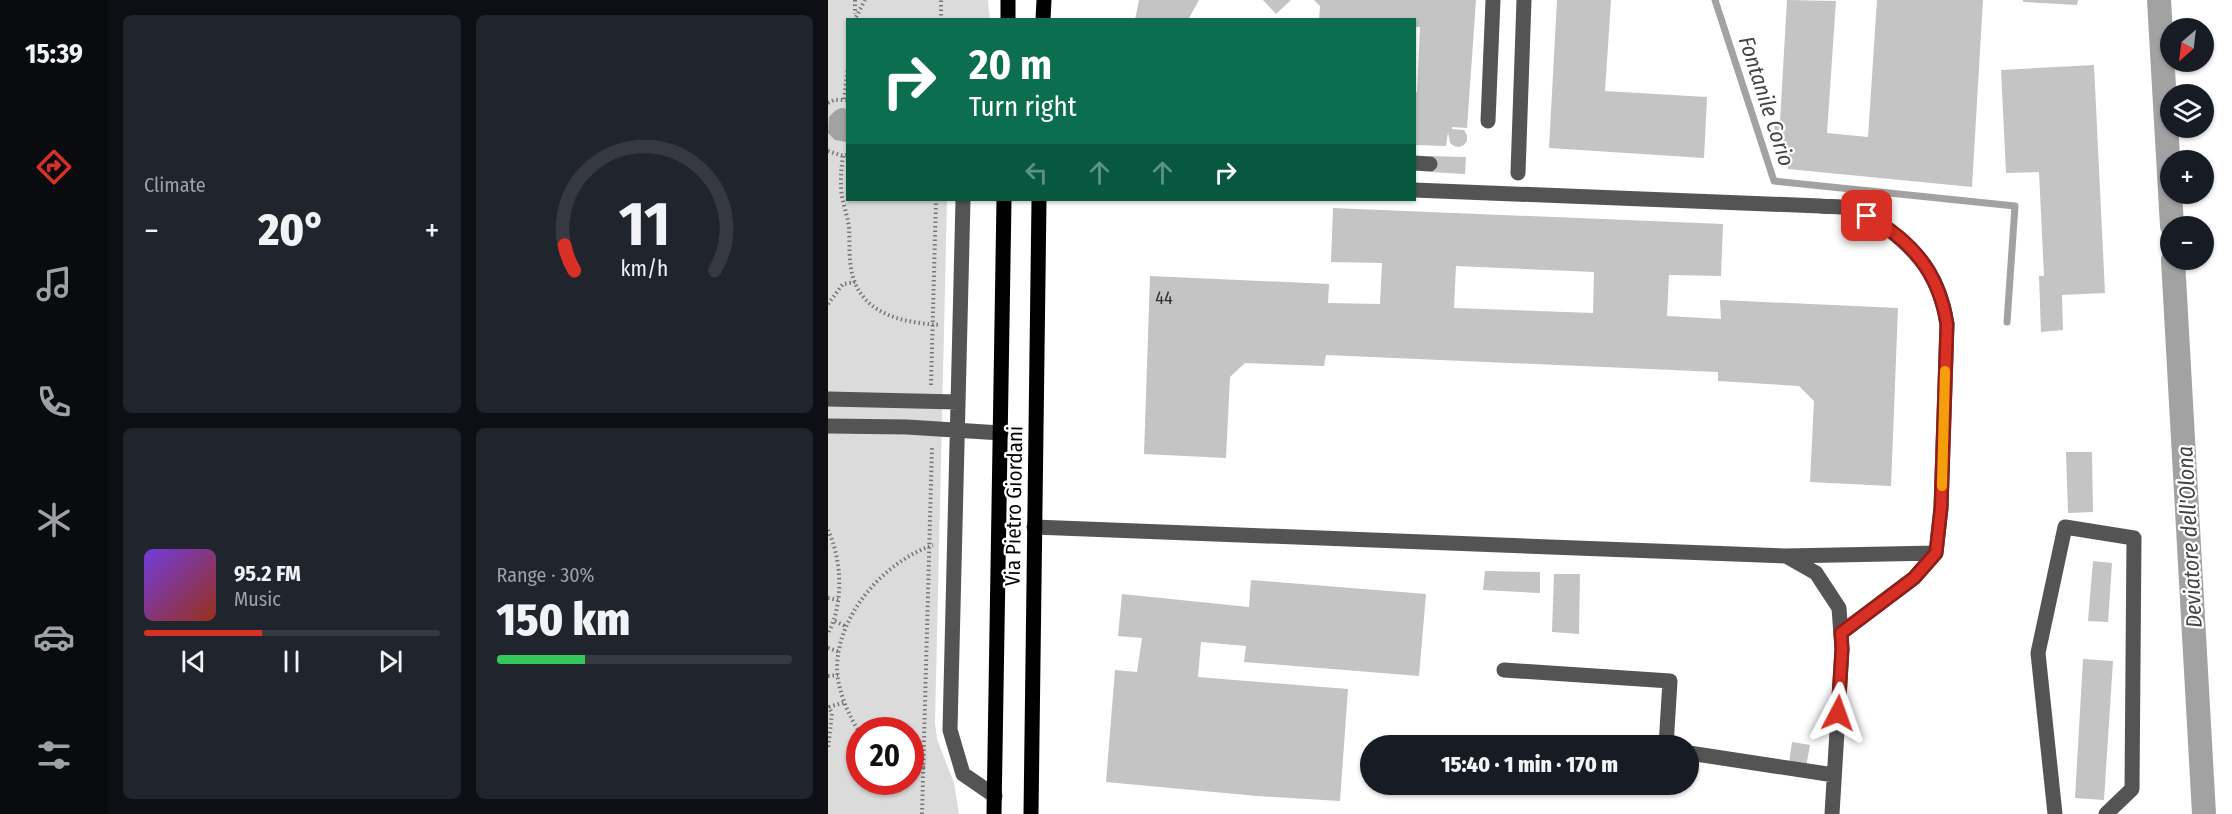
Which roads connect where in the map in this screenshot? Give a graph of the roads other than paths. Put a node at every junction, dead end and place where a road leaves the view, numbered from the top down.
1 (1008, 0) edge
2 (1044, 0) edge
3 (1493, 0) edge
4 (1524, 0) edge
5 (1008, 18) edge
6 (1043, 18) edge
7 (1488, 121) dead end
8 (1416, 164) edge
9 (1430, 164) dead end
10 (1518, 173) dead end
11 (1416, 190) edge
12 (963, 201) edge
13 (1004, 201) edge
14 (1040, 201) edge
15 (828, 399) edge
16 (958, 402) junction
17 (828, 426) edge
18 (957, 430) junction
19 (1001, 433) junction
20 (1034, 527) junction
21 (1936, 553) junction
22 (1786, 556) junction
23 (1841, 633) junction
24 (1504, 670) dead end
25 (1667, 735) edge
26 (1699, 755) edge
27 (1834, 775) junction
28 (995, 796) junction
29 (994, 814) edge
30 (1031, 814) edge
31 (1832, 814) edge
32 (2055, 814) edge
33 (2106, 814) edge

1 - 5 main road
2 - 6 main road
3 - 7 lane
4 - 10 lane
8 - 9 lane
11 - 21 lane
12 - 16 lane
13 - 19 main road, Via Pietro Giordani
14 - 20 main road, Via Pietro Giordani
15 - 16 lane
16 - 18 lane
17 - 18 lane, Via Pietro Giordani
18 - 19 lane, Via Pietro Giordani
18 - 28 lane
19 - 28 main road, Via Pietro Giordani
20 - 22 lane
20 - 30 main road, Via Pietro Giordani
21 - 22 lane
21 - 23 lane
22 - 23 lane
23 - 27 lane
24 - 25 lane
26 - 27 lane
27 - 31 lane
28 - 29 main road, Via Pietro Giordani
32 - 33 lane

